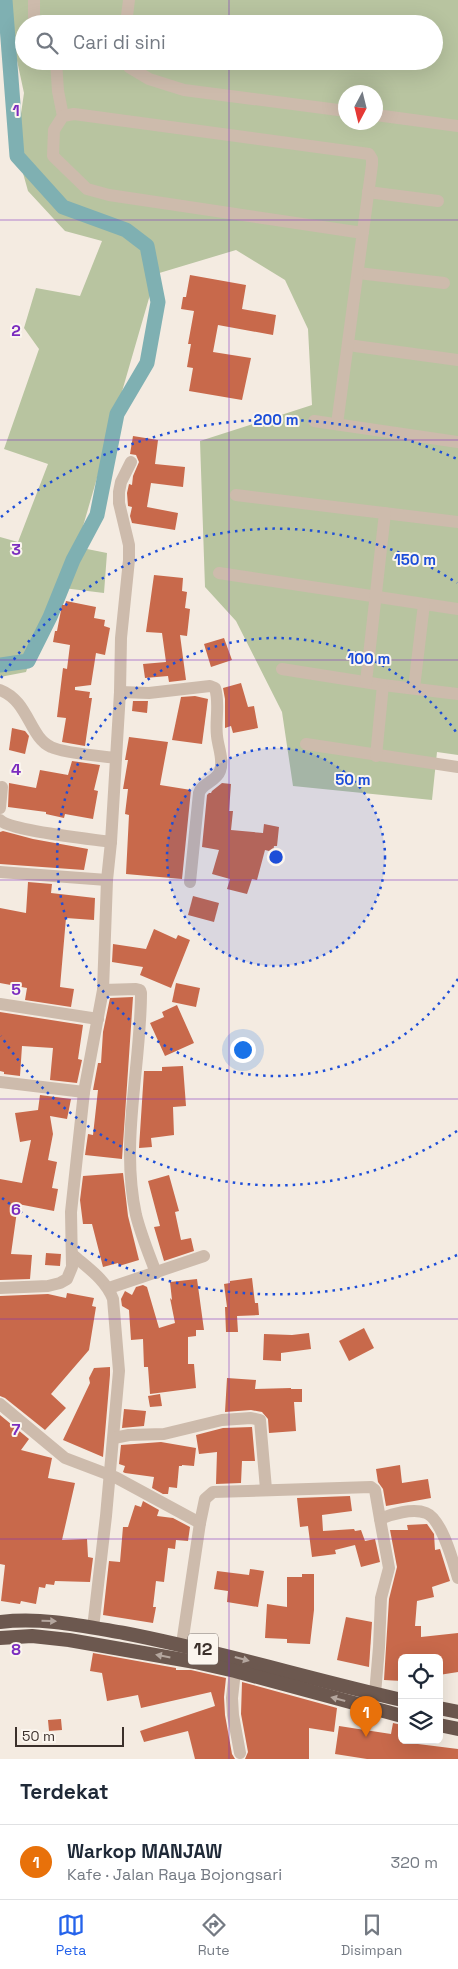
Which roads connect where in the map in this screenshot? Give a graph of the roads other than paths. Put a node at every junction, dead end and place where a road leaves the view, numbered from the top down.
1 (34, 0) edge
2 (129, 0) edge
3 (34, 15) edge
4 (127, 15) edge
5 (57, 70) edge
6 (134, 70) edge
7 (338, 111) edge
8 (63, 116) junction
9 (383, 116) edge
10 (458, 126) edge
11 (368, 192) junction
12 (438, 201) dead end
13 (363, 234) junction
14 (358, 273) junction
15 (444, 283) dead end
16 (348, 345) junction
17 (458, 360) edge
18 (314, 421) dead end
19 (337, 424) junction
20 (458, 442) edge
21 (131, 462) dead end
22 (236, 495) dead end
23 (385, 513) junction
24 (458, 522) edge
25 (219, 573) dead end
26 (376, 596) junction
27 (424, 604) junction
28 (458, 609) edge
29 (282, 669) dead end
30 (366, 682) junction
31 (383, 685) junction
32 (414, 688) junction
33 (0, 690) edge
34 (120, 692) junction
35 (458, 694) edge
36 (306, 744) dead end
37 (376, 756) junction
38 (116, 758) junction
39 (458, 767) edge
40 (2, 787) dead end
41 (0, 808) edge
42 (0, 820) edge
43 (111, 842) junction
44 (0, 872) edge
45 (106, 880) junction
46 (190, 882) dead end
47 (102, 990) junction
48 (0, 1004) edge
49 (98, 1019) junction
50 (0, 1082) edge
51 (84, 1092) junction
52 (73, 1256) junction
53 (204, 1256) dead end
54 (156, 1273) junction
55 (0, 1288) edge
56 (109, 1288) junction
57 (0, 1404) edge
58 (114, 1438) junction
59 (109, 1474) junction
60 (266, 1489) junction
61 (380, 1519) junction
62 (200, 1522) junction
63 (458, 1578) edge
64 (0, 1622) edge
65 (93, 1628) junction
66 (0, 1638) edge
67 (182, 1644) junction
68 (235, 1671) junction
69 (375, 1694) junction
70 (398, 1699) edge
71 (443, 1709) edge
72 (458, 1712) edge
73 (398, 1715) edge
74 (443, 1726) edge
75 (458, 1729) edge
76 (240, 1752) dead end

1 - 3 street
2 - 4 street
5 - 8 street
6 - 7 street
8 - 11 street
8 - 13 street
9 - 10 street
11 - 12 street
11 - 13 street
13 - 14 street
14 - 15 street
14 - 16 street
16 - 17 street
16 - 19 street
18 - 19 street
19 - 20 street
21 - 34 street
22 - 23 street
23 - 24 street
23 - 26 street
25 - 26 street
26 - 27 street
26 - 30 street
27 - 28 street
27 - 32 street
29 - 30 street
30 - 31 street
31 - 32 street
31 - 37 street
32 - 35 street
33 - 38 street
34 - 38 street
34 - 46 street
36 - 37 street
37 - 39 street
38 - 43 street
40 - 41 street
42 - 43 street
43 - 45 street
44 - 45 street
45 - 47 street
47 - 49 street
47 - 54 street
48 - 49 street
49 - 51 street
50 - 51 street
51 - 52 street
52 - 55 street
52 - 56 street
53 - 54 street
54 - 56 street
56 - 58 street
57 - 59 street
58 - 59 street
58 - 60 street
59 - 62 street
59 - 65 street
60 - 61 street
60 - 62 street
61 - 63 street
61 - 69 street
62 - 67 street
64 -> 65 highway, 12
65 - 67 highway, 12
68 -> 66 highway, 12
67 -> 69 highway, 12
73 -> 68 highway, 12
68 - 76 street
69 - 70 highway, 12
71 - 72 highway
74 - 75 highway

